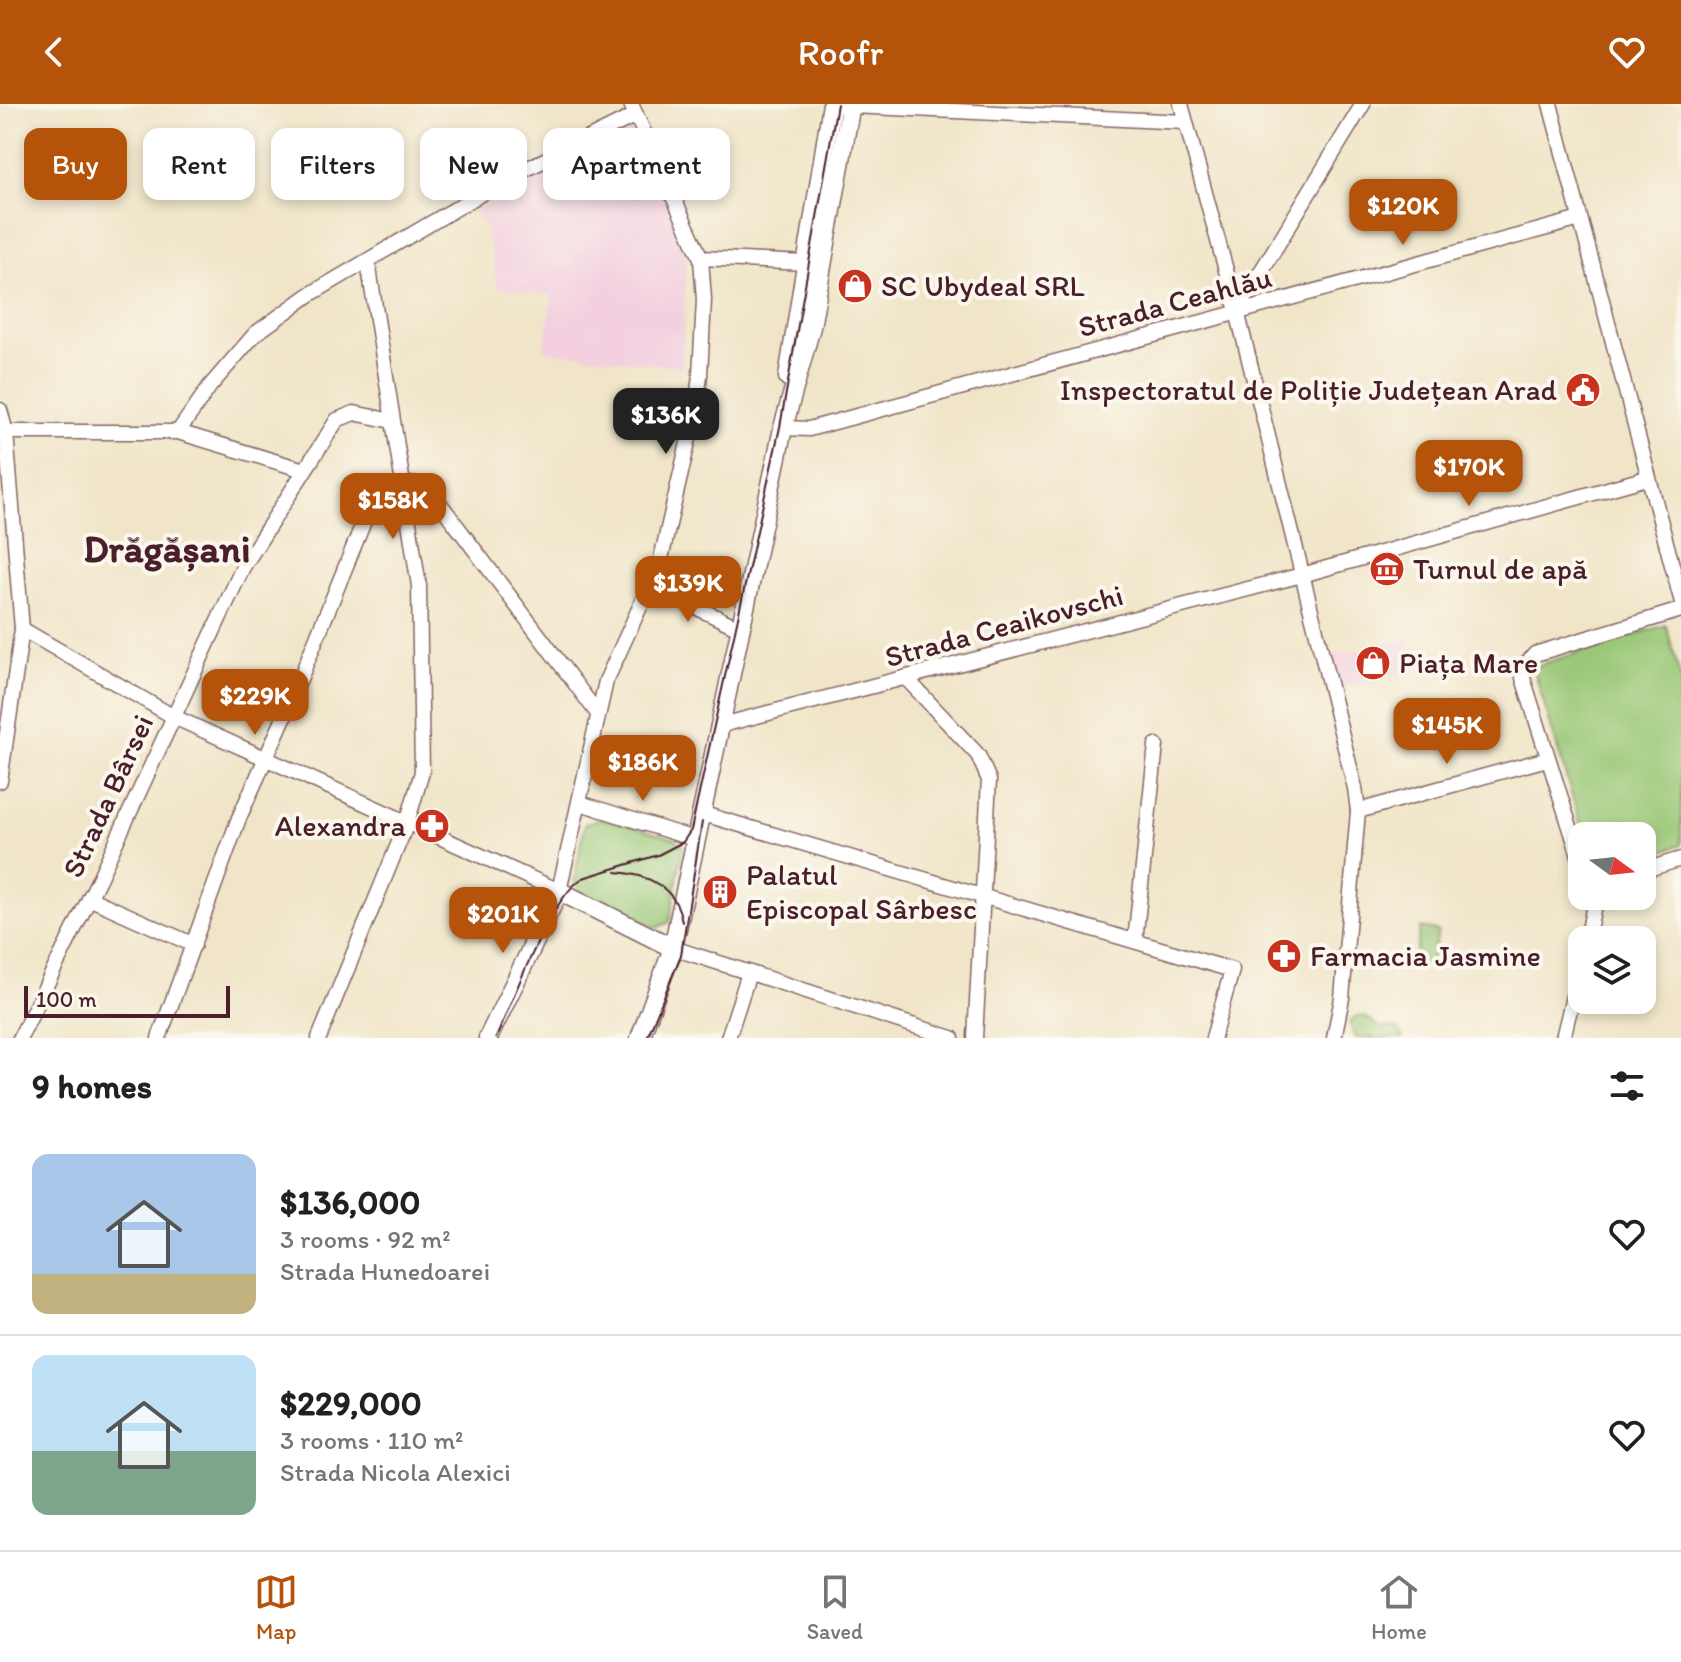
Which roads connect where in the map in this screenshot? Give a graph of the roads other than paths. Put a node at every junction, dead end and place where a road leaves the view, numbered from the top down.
1 (832, 104) edge
2 (1181, 104) edge
3 (1363, 104) edge
4 (1550, 104) edge
5 (851, 105) edge
6 (634, 110) edge
7 (1185, 122) junction
8 (1580, 219) junction
9 (701, 258) junction
10 (368, 262) junction
11 (806, 263) junction
12 (1237, 311) junction
13 (0, 410) edge
14 (392, 421) junction
15 (783, 428) junction
16 (178, 432) junction
17 (3, 433) edge
18 (304, 470) junction
19 (1647, 478) junction
20 (403, 484) junction
21 (1302, 575) junction
22 (652, 586) junction
23 (1681, 599) edge
24 (1681, 610) edge
25 (739, 628) junction
26 (22, 629) junction
27 (906, 678) junction
28 (598, 714) junction
29 (174, 717) junction
30 (718, 726) junction
31 (1156, 745) dead end
32 (1547, 759) junction
33 (264, 761) junction
34 (0, 781) edge
35 (580, 803) junction
36 (1358, 811) junction
37 (700, 813) junction
38 (407, 823) junction
39 (1568, 823) edge
40 (694, 839) junction
41 (1681, 859) edge
42 (1656, 867) edge
43 (559, 891) junction
44 (983, 895) junction
45 (89, 898) junction
46 (1135, 941) junction
47 (194, 945) junction
48 (673, 948) junction
49 (749, 973) junction
50 (1569, 1014) edge
51 (325, 1036) edge
52 (20, 1038) edge
53 (159, 1038) edge
54 (488, 1038) edge
55 (640, 1038) edge
56 (728, 1038) edge
57 (952, 1038) edge
58 (975, 1038) edge
59 (1213, 1038) edge
60 (1334, 1038) edge
61 (1563, 1038) edge

1 - 5 street
1 - 11 main road
2 - 7 street
3 - 12 street
4 - 8 street
5 - 7 street
5 - 15 main road
6 - 9 street
6 - 10 street
7 - 12 street
8 - 12 street, Strada Ceahlău
8 - 19 street
9 - 11 street
9 - 22 street
10 - 14 street
10 - 16 street
11 - 15 main road
12 - 15 street, Strada Ceahlău
12 - 21 street
13 - 17 street
14 - 18 street, Strada Bârsei
14 - 20 street
15 - 25 main road
16 - 17 street
16 - 18 street
17 - 26 street
18 - 29 street, Strada Bârsei
19 - 21 street, Strada Ceaikovschi
19 - 23 street
20 - 28 street
20 - 33 street
20 - 38 street
21 - 27 street, Strada Ceaikovschi
21 - 36 street
22 - 25 street
22 - 28 street
24 - 32 street
25 - 30 main road
26 - 29 street
26 - 34 street
27 - 30 street, Strada Ceaikovschi
27 - 44 street
28 - 35 street
29 - 33 street
29 - 45 street, Strada Bârsei
30 - 37 main road
31 - 46 street
32 - 36 street
32 - 39 street
33 - 38 street
33 - 47 street
35 - 40 street
35 - 43 street
36 - 60 street
37 - 40 main road
37 - 44 street
38 - 43 street
38 - 51 street
40 - 48 main road
41 - 42 street
43 - 48 main road
43 - 54 main road
44 - 46 street
44 - 58 street
45 - 47 street
45 - 52 street, Strada Bârsei
46 - 59 street
47 - 53 street
48 - 49 street
48 - 55 main road
49 - 56 street
49 - 57 street
50 - 61 street

